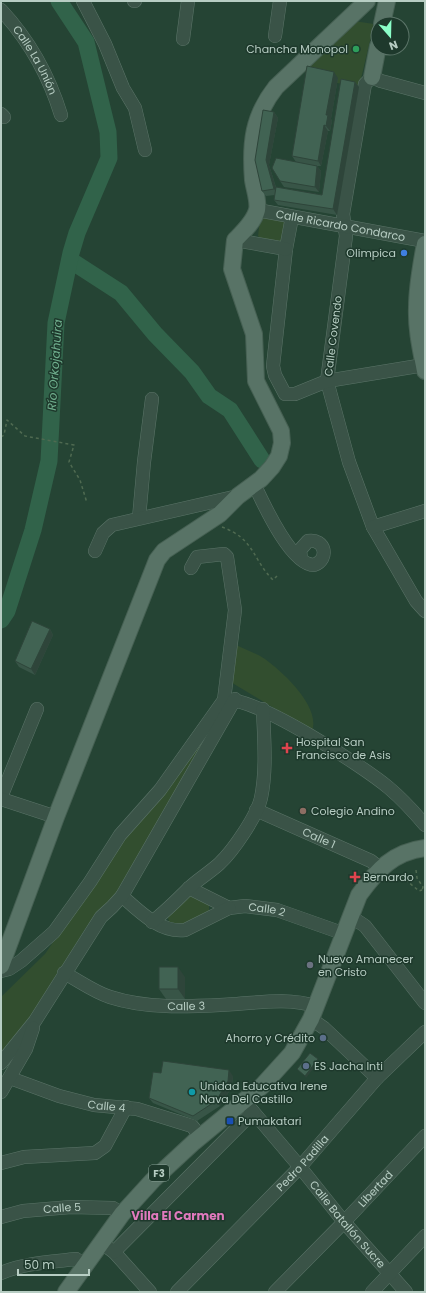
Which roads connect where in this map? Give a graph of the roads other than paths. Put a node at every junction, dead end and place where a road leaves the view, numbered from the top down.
1 (83, 1) edge
2 (188, 1) edge
3 (280, 1) edge
4 (367, 1) edge
5 (386, 1) edge
6 (1, 10) edge
7 (383, 16) edge
8 (276, 36) dead end
9 (183, 39) dead end
10 (376, 56) edge
11 (372, 76) junction
12 (425, 93) edge
13 (61, 115) dead end
14 (145, 150) dead end
15 (257, 210) junction
16 (292, 217) junction
17 (345, 225) junction
18 (234, 240) junction
19 (425, 242) edge
20 (286, 249) junction
21 (425, 367) edge
22 (327, 381) junction
23 (152, 399) dead end
24 (254, 484) junction
25 (238, 496) junction
26 (425, 511) edge
27 (139, 518) junction
28 (373, 527) junction
29 (95, 552) dead end
30 (301, 559) dead end
31 (191, 568) dead end
32 (425, 610) edge
33 (229, 699) junction
34 (36, 708) dead end
35 (263, 709) junction
36 (1, 798) edge
37 (256, 810) junction
38 (56, 817) junction
39 (425, 825) edge
40 (425, 848) edge
41 (420, 863) edge
42 (381, 869) junction
43 (189, 888) junction
44 (122, 896) junction
45 (229, 908) junction
46 (350, 916) junction
47 (152, 922) junction
48 (345, 934) junction
49 (1, 966) edge
50 (1, 971) edge
51 (64, 972) junction
52 (425, 1003) edge
53 (313, 1012) junction
54 (35, 1021) junction
55 (425, 1032) edge
56 (1, 1063) edge
57 (10, 1078) junction
58 (377, 1078) junction
59 (1, 1092) edge
60 (248, 1106) junction
61 (126, 1107) junction
62 (425, 1136) edge
63 (201, 1137) junction
64 (1, 1163) edge
65 (300, 1167) junction
66 (122, 1214) junction
67 (1, 1217) edge
68 (344, 1222) junction
69 (425, 1236) edge
70 (108, 1248) junction
71 (85, 1266) junction
72 (1, 1273) edge
73 (390, 1273) junction
74 (66, 1292) edge
75 (150, 1292) edge
76 (177, 1292) edge
77 (275, 1292) edge
78 (372, 1292) edge
79 (406, 1292) edge

1 - 14 street
2 - 9 street
3 - 8 street
4 - 15 main road
5 - 7 main road
6 - 13 street, Calle La Unión
10 - 11 main road, Calle Covendo
11 - 12 street
11 - 17 street, Calle Covendo
15 - 16 street, Calle Ricardo Condarco
15 - 18 main road
16 - 17 street, Calle Ricardo Condarco
16 - 20 street
17 - 19 street, Calle Ricardo Condarco
17 - 22 street, Calle Covendo
18 - 20 street
18 - 24 main road
19 - 21 main road
20 - 22 street
21 - 22 street
22 - 28 street, Calle Covendo
23 - 27 street
24 - 25 main road
24 - 30 street
25 - 27 street
25 - 38 main road
26 - 28 street
27 - 29 street
28 - 32 street, Calle Covendo
31 - 33 street
33 - 35 street
33 - 44 street
33 - 50 street
34 - 36 street
35 - 37 street
35 - 39 street
36 - 38 street
37 - 42 street, Calle 1
37 - 43 street
38 - 49 main road
40 - 42 main road, F3
41 - 42 main road
42 - 46 main road, F3
43 - 45 street
43 - 47 street
44 - 47 street
44 - 51 street
45 - 47 street
45 - 48 street, Calle 2
46 - 48 main road, F3
46 - 52 street
48 - 53 main road, F3
51 - 53 street, Calle 3
51 - 54 street
53 - 58 street
53 - 60 main road, F3
54 - 56 street
54 - 57 street
55 - 58 street, Pedro Padilla
57 - 59 street
57 - 61 street, Calle 4
58 - 65 street, Pedro Padilla
60 - 63 main road, F3
60 - 65 street, Calle Batallón Sucre
60 - 70 street
61 - 63 street, Calle 4
61 - 64 street
62 - 68 street, Libertad
63 - 66 main road, F3
65 - 68 street, Calle Batallón Sucre
65 - 76 street, Pedro Padilla
66 - 67 street, Calle 5
66 - 70 main road, F3
68 - 73 street, Calle Batallón Sucre
68 - 77 street, Libertad
69 - 73 street
70 - 71 main road, F3
70 - 75 street
71 - 72 street
71 - 74 main road, F3
73 - 78 street
73 - 79 street, Calle Batallón Sucre

